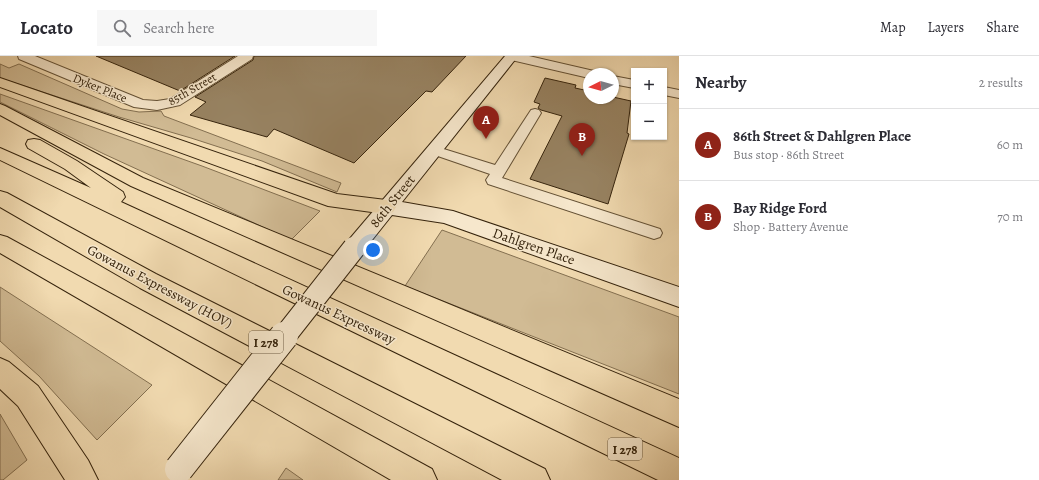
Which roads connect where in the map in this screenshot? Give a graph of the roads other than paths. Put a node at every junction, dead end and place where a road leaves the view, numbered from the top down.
1 (24, 56) edge
2 (247, 56) edge
3 (512, 56) edge
4 (583, 73) edge
5 (619, 81) edge
6 (0, 82) edge
7 (631, 83) edge
8 (667, 92) edge
9 (679, 94) edge
10 (155, 106) joint
11 (0, 109) edge
12 (535, 113) dead end
13 (0, 125) edge
14 (434, 150) junction
15 (0, 153) edge
16 (497, 171) junction
17 (0, 198) edge
18 (386, 207) junction
19 (164, 231) junction
20 (654, 233) dead end
21 (0, 243) edge
22 (679, 298) edge
23 (0, 371) edge
24 (679, 413) edge
25 (679, 474) edge
26 (174, 475) edge
27 (82, 480) edge
28 (421, 480) edge
29 (534, 480) edge

1 - 10 main road, Dyker Place
2 - 10 main road, 85th Street
3 - 4 main road
3 - 14 main road, 86th Street
5 - 7 main road
6 - 18 highway
8 - 9 main road
11 - 24 highway
12 - 16 lane
13 - 19 highway
14 - 16 lane
14 - 18 main road, 86th Street
15 - 19 highway, Gowanus Expressway / I 278
16 - 20 lane
17 - 29 highway, Gowanus Expressway (HOV) / I 278
18 - 22 main road, Dahlgren Place
18 - 26 main road, 86th Street, bridge
19 - 25 highway, Gowanus Expressway / I 278
21 - 28 highway
23 - 27 highway

